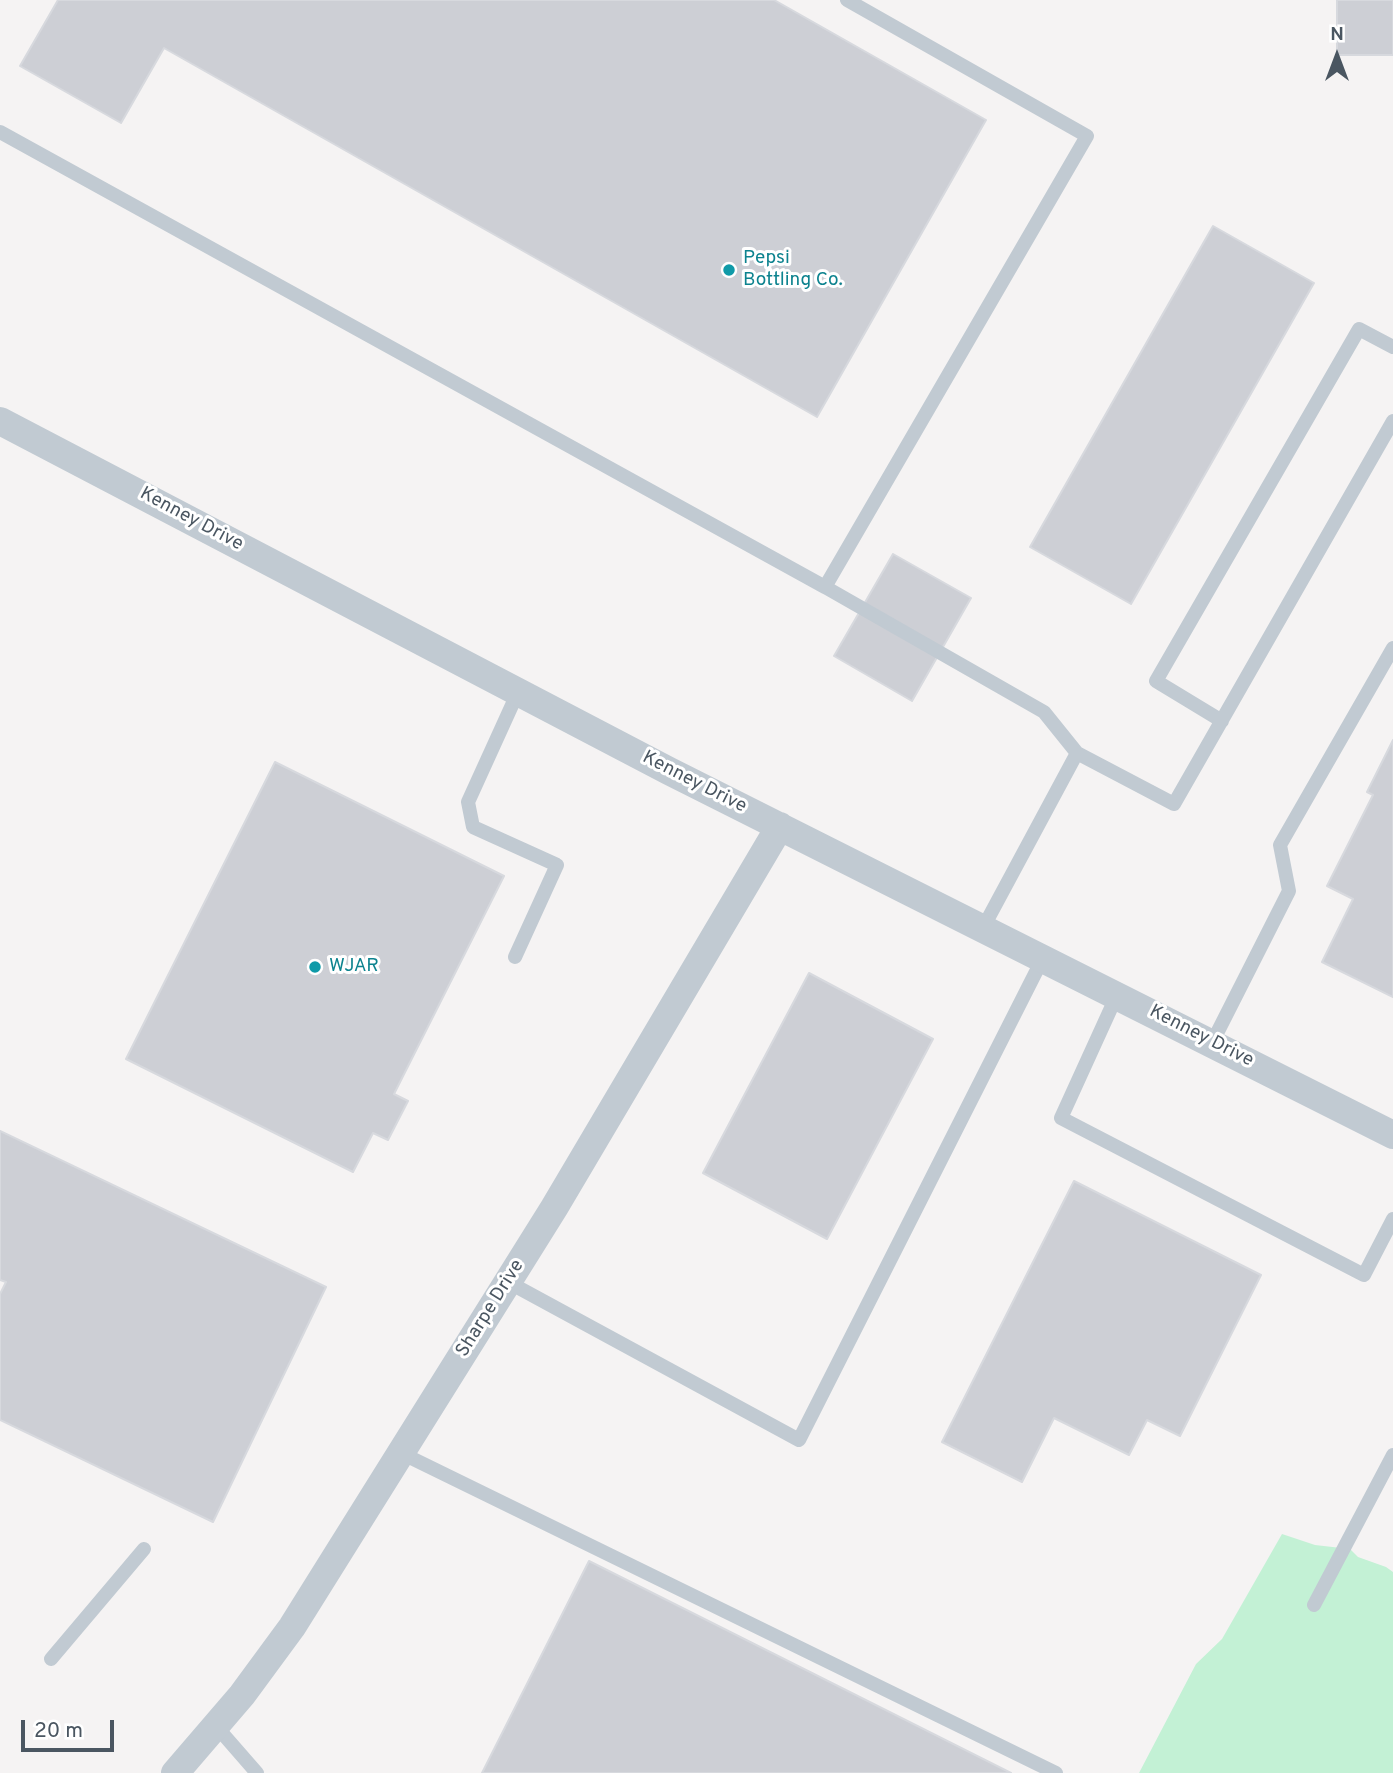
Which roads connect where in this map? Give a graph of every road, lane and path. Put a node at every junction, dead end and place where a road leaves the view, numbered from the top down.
1 (847, 0) edge
2 (0, 132) edge
3 (1393, 347) edge
4 (0, 421) edge
5 (1393, 421) edge
6 (825, 587) junction
7 (1393, 648) edge
8 (518, 692) junction
9 (1222, 721) junction
10 (1077, 753) junction
11 (780, 826) junction
12 (983, 928) junction
13 (515, 957) dead end
14 (1043, 958) junction
15 (1117, 995) junction
16 (1212, 1043) junction
17 (1393, 1135) edge
18 (1393, 1219) edge
19 (508, 1282) junction
20 (401, 1453) junction
21 (1393, 1455) edge
22 (144, 1549) dead end
23 (1314, 1605) dead end
24 (51, 1658) dead end
25 (216, 1727) junction
26 (176, 1773) edge
27 (257, 1773) edge
28 (1056, 1773) edge

1 - 6 lane
2 - 6 lane
3 - 9 lane
4 - 8 street, Kenney Drive
5 - 9 lane
6 - 10 lane
7 - 16 lane
8 - 11 street, Kenney Drive
8 - 13 lane
9 - 10 lane
10 - 12 lane
11 - 12 street, Kenney Drive
11 - 19 street, Sharpe Drive
12 - 14 street, Kenney Drive
14 - 15 street, Kenney Drive
14 - 19 lane
15 - 16 street, Kenney Drive
15 - 18 lane
16 - 17 street, Kenney Drive
19 - 20 street, Sharpe Drive
20 - 25 street, Sharpe Drive
20 - 28 lane
21 - 23 lane
22 - 24 lane
25 - 26 street, Sharpe Drive
25 - 27 lane

